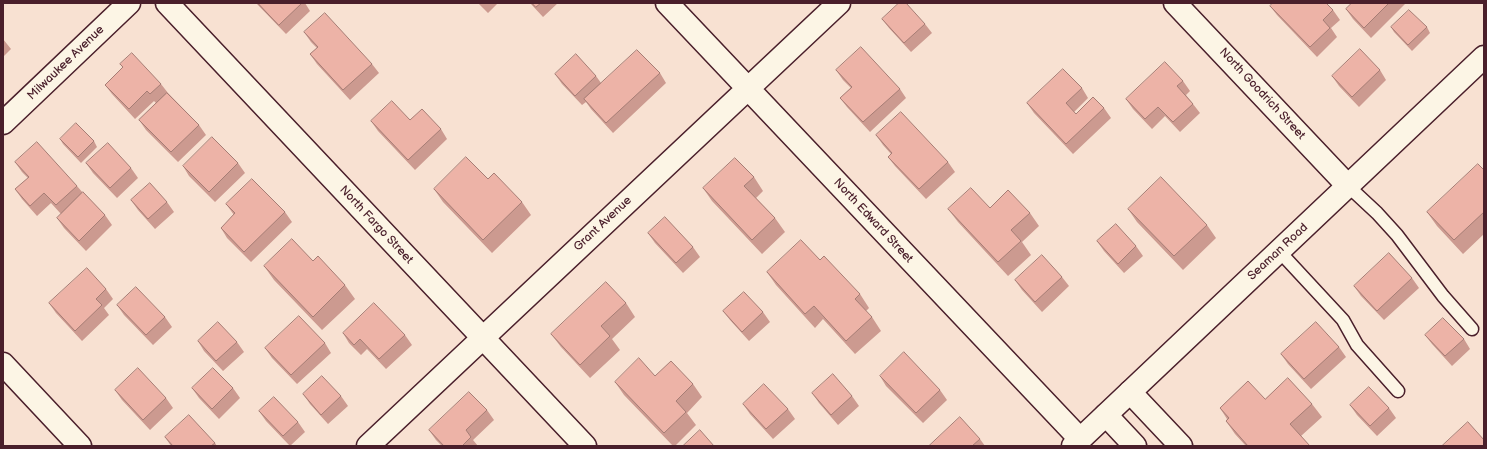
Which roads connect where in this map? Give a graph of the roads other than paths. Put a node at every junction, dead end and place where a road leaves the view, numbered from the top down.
1 (129, 3) edge
2 (167, 3) edge
3 (667, 3) edge
4 (839, 3) edge
5 (1175, 3) edge
6 (1484, 57) edge
7 (748, 88) junction
8 (3, 123) edge
9 (1348, 186) junction
10 (1279, 251) junction
11 (1472, 329) dead end
12 (482, 338) junction
13 (3, 364) edge
14 (1398, 391) dead end
15 (1130, 392) junction
16 (1106, 415) junction
17 (1076, 443) edge
18 (80, 446) edge
19 (368, 446) edge
20 (585, 446) edge
21 (1135, 446) edge
22 (1181, 446) edge

1 - 8 street, Milwaukee Avenue
2 - 12 street, North Fargo Street
3 - 7 street, North Edward Street
4 - 7 street, Grant Avenue
5 - 9 street, North Goodrich Street
6 - 9 street, Seaman Road
7 - 12 street, Grant Avenue
7 - 17 street, North Edward Street
9 - 10 street, Seaman Road
9 - 11 lane
10 - 14 lane
10 - 15 street, Seaman Road
12 - 19 street, Grant Avenue
12 - 20 street, North Fargo Street
13 - 18 street
15 - 16 street, Seaman Road
15 - 22 street
16 - 17 street, Seaman Road
16 - 21 street

